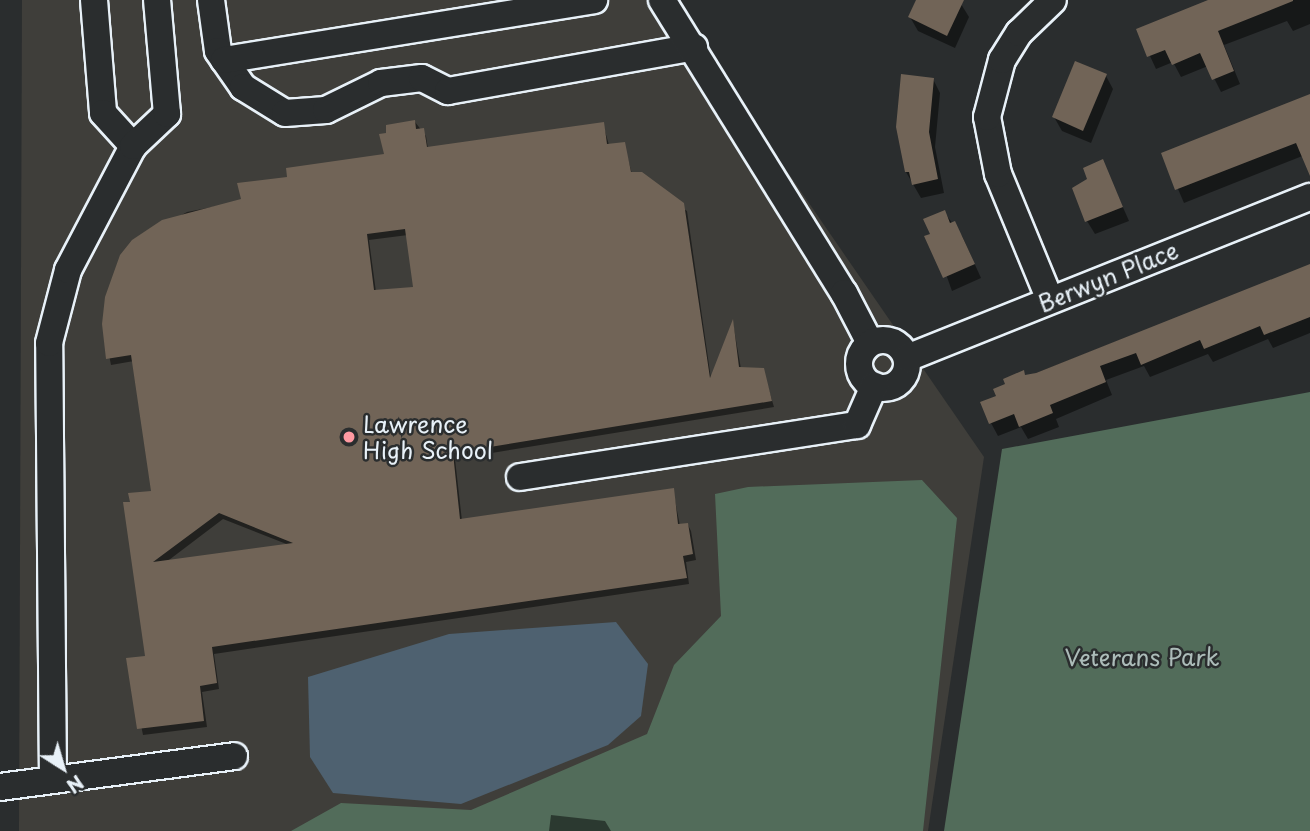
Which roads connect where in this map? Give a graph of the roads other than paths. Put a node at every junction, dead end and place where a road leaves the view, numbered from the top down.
1 (94, 0) edge
2 (157, 0) edge
3 (211, 0) edge
4 (594, 0) edge
5 (662, 0) edge
6 (1054, 0) edge
7 (694, 47) junction
8 (224, 60) junction
9 (133, 146) junction
10 (1310, 197) edge
11 (1050, 300) junction
12 (870, 343) junction
13 (907, 358) junction
14 (874, 386) junction
15 (520, 477) dead end
16 (234, 756) dead end
17 (53, 780) junction
18 (0, 787) edge

1 - 9 street
2 - 9 street
3 - 8 street
4 - 8 street
5 - 7 street
6 - 11 street
7 - 8 street
7 - 12 street
9 - 17 street
10 - 11 street, Berwyn Place
11 - 13 street, Berwyn Place
12 - 13 street
12 - 14 street
13 - 14 street
14 - 15 street
16 - 17 street
17 - 18 street

